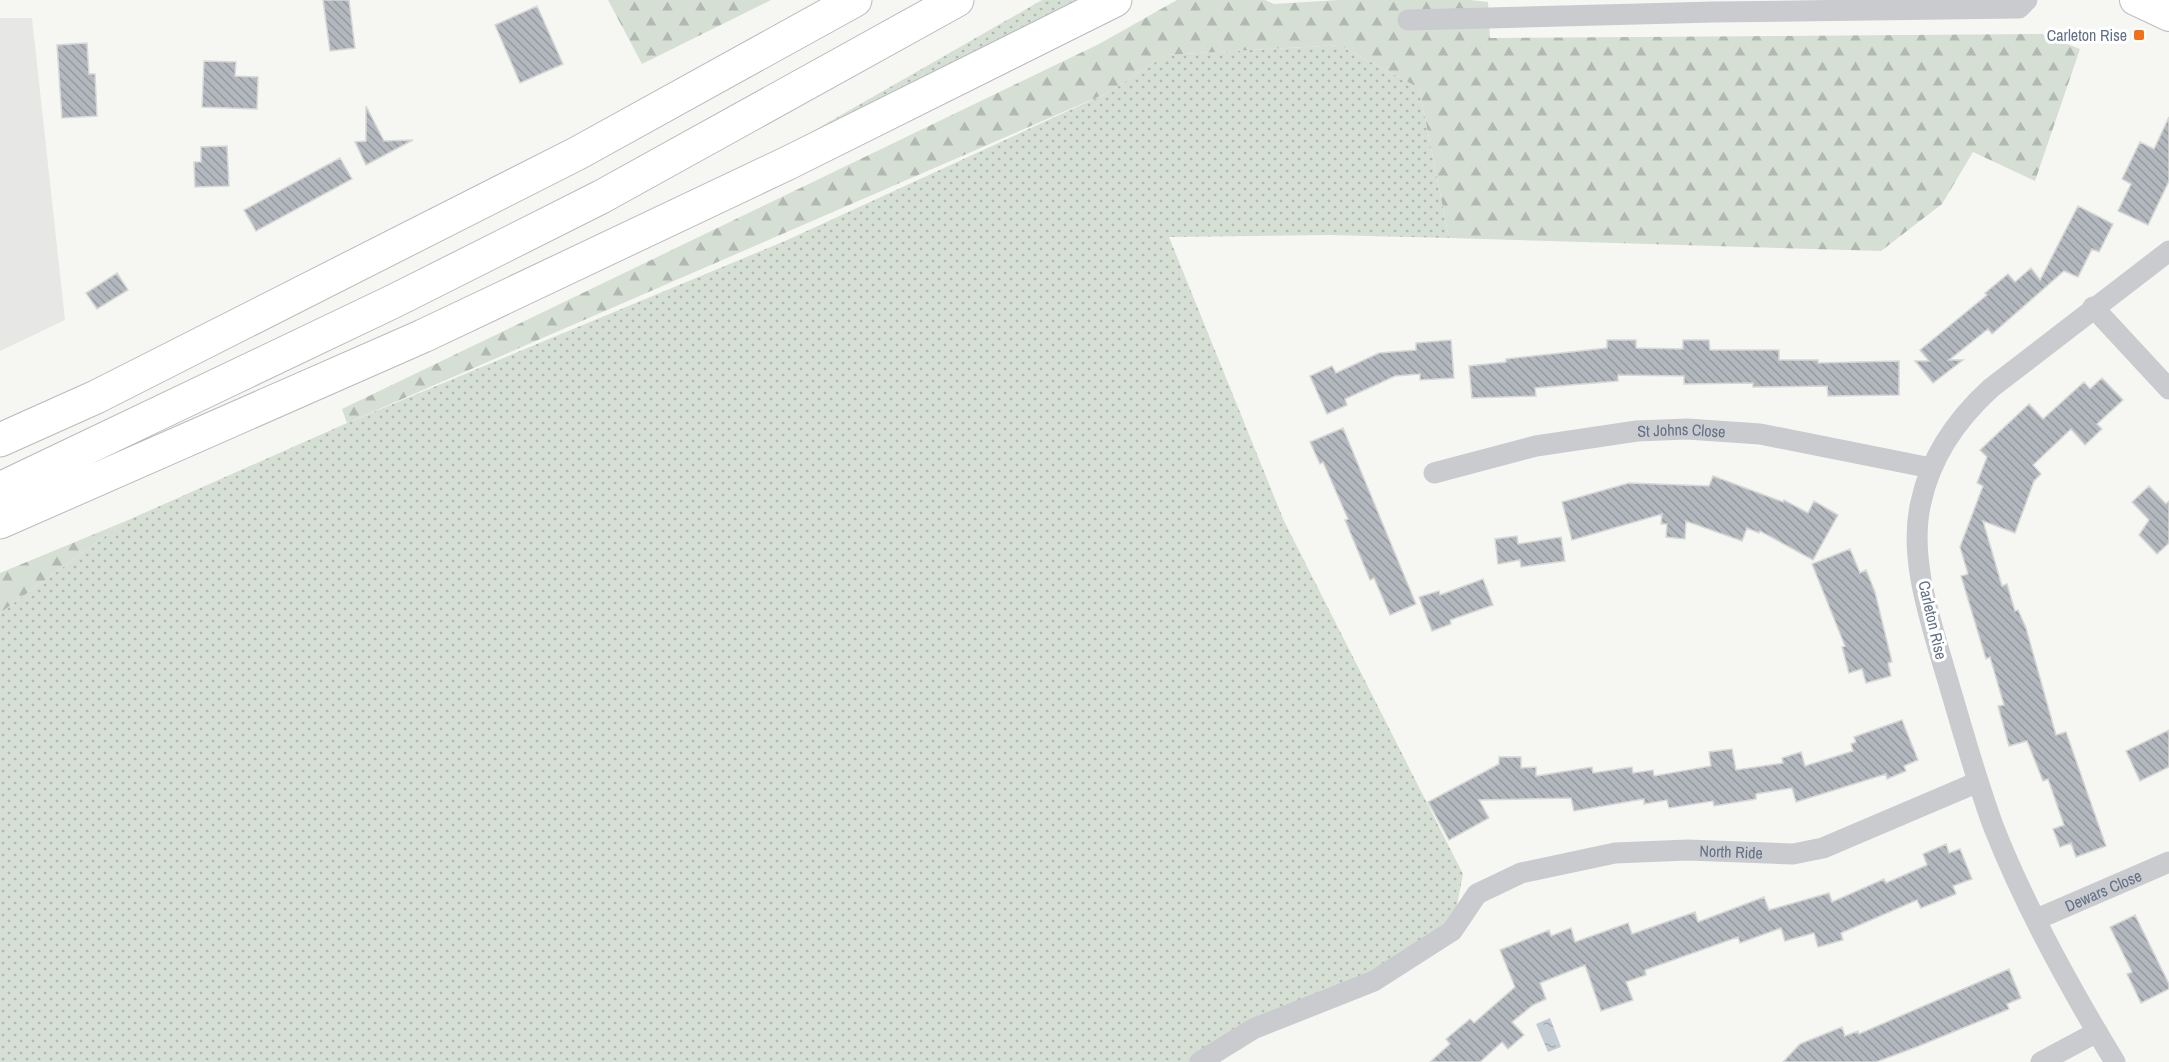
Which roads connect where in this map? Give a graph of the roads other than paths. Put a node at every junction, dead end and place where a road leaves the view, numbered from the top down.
1 (855, 0) edge
2 (957, 0) edge
3 (1115, 0) edge
4 (2027, 0) edge
5 (2135, 0) edge
6 (2169, 16) edge
7 (1408, 20) dead end
8 (2169, 251) edge
9 (2093, 308) junction
10 (2169, 389) edge
11 (0, 440) edge
12 (1931, 468) junction
13 (1434, 473) dead end
14 (0, 489) edge
15 (0, 522) edge
16 (1978, 782) junction
17 (2169, 862) edge
18 (2037, 920) junction
19 (2097, 1032) junction
20 (1200, 1062) edge
21 (2041, 1062) edge
22 (2115, 1062) edge

1 - 11 highway
2 - 14 highway
3 - 15 highway
4 - 7 street
5 - 6 main road
8 - 9 street, Carleton Rise
9 - 10 street
9 - 12 street, Carleton Rise
12 - 13 street, St Johns Close
12 - 16 street, Carleton Rise
16 - 18 street, Carleton Rise
16 - 20 street, North Ride
17 - 18 street, Dewars Close
18 - 19 street, Carleton Rise
19 - 21 street
19 - 22 street, Carleton Rise

